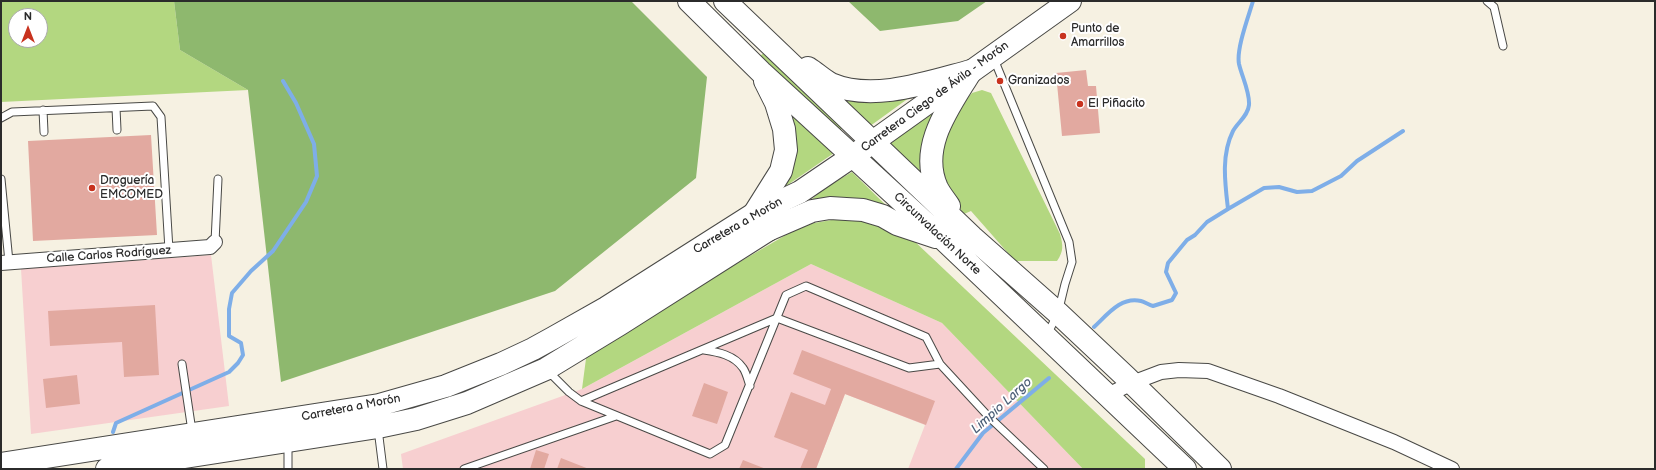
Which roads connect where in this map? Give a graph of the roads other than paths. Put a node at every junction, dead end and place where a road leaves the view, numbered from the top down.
1 (688, 1) edge
2 (725, 1) edge
3 (1070, 1) edge
4 (1487, 1) edge
5 (759, 34) junction
6 (1503, 46) dead end
7 (992, 56) junction
8 (761, 72) junction
9 (971, 72) junction
10 (116, 108) junction
11 (43, 110) junction
12 (1, 118) edge
13 (117, 130) dead end
14 (44, 132) dead end
15 (872, 142) junction
16 (853, 156) junction
17 (1, 179) edge
18 (218, 179) dead end
19 (800, 192) joint
20 (761, 222) junction
21 (972, 237) junction
22 (944, 240) junction
23 (215, 242) joint
24 (169, 250) junction
25 (5, 263) edge
26 (1058, 313) junction
27 (777, 318) junction
28 (1046, 337) junction
29 (533, 349) junction
30 (703, 350) junction
31 (182, 364) dead end
32 (940, 364) junction
33 (546, 369) junction
34 (1132, 383) junction
35 (750, 386) junction
36 (1108, 395) junction
37 (581, 401) junction
38 (616, 416) junction
39 (378, 427) junction
40 (288, 440) junction
41 (195, 448) junction
42 (144, 456) edge
43 (1, 464) edge
44 (477, 465) junction
45 (1215, 467) edge
46 (107, 469) edge
47 (288, 469) edge
48 (383, 469) edge
49 (464, 469) edge
50 (485, 469) edge
51 (1044, 469) edge
52 (1185, 469) edge
53 (1452, 469) edge

1 - 8 main road, Circunvalación Norte
2 - 5 main road, Circunvalación Norte
3 - 7 main road, Carretera Ciego de Ávila - Morón
4 - 6 lane
5 - 9 main road
5 - 15 main road, Circunvalación Norte
7 - 9 main road, Carretera Ciego de Ávila - Morón
7 - 26 lane
8 - 16 main road, Circunvalación Norte
8 - 20 main road
9 - 15 main road, Carretera Ciego de Ávila - Morón
9 - 21 main road
10 - 11 lane
10 - 13 lane
10 - 24 lane
11 - 12 lane
11 - 14 lane
15 - 16 main road, Carretera Ciego de Ávila - Morón
15 - 21 main road, Circunvalación Norte
16 - 19 main road, Carretera Ciego de Ávila - Morón
16 - 22 main road, Circunvalación Norte
17 - 25 lane
18 - 23 lane
19 - 20 main road, Carretera a Morón
20 - 22 main road
20 - 29 main road, Carretera a Morón
20 - 33 main road, Carretera a Morón
21 - 26 main road, Circunvalación Norte
22 - 28 main road, Circunvalación Norte
23 - 24 street, Calle Carlos Rodríguez
24 - 25 street, Calle Carlos Rodríguez
26 - 28 lane
26 - 34 main road, Circunvalación Norte
27 - 30 lane
27 - 32 lane
27 - 32 lane
27 - 35 lane
28 - 36 main road, Circunvalación Norte
29 - 33 main road
29 - 41 main road, Carretera a Morón
30 - 35 lane
30 - 37 lane
31 - 41 lane
32 - 51 lane
33 - 37 lane
33 - 39 main road, Carretera a Morón
34 - 36 street
34 - 45 main road, Circunvalación Norte
34 - 53 street
35 - 38 lane
36 - 52 main road, Circunvalación Norte
37 - 38 lane
38 - 44 lane
39 - 40 main road, Carretera a Morón
39 - 48 lane
40 - 41 main road, Carretera a Morón
40 - 47 lane
41 - 42 main road, Carretera a Morón
42 - 43 main road, Carretera a Morón
42 - 46 main road, Carretera a Morón
44 - 49 lane
44 - 50 lane

